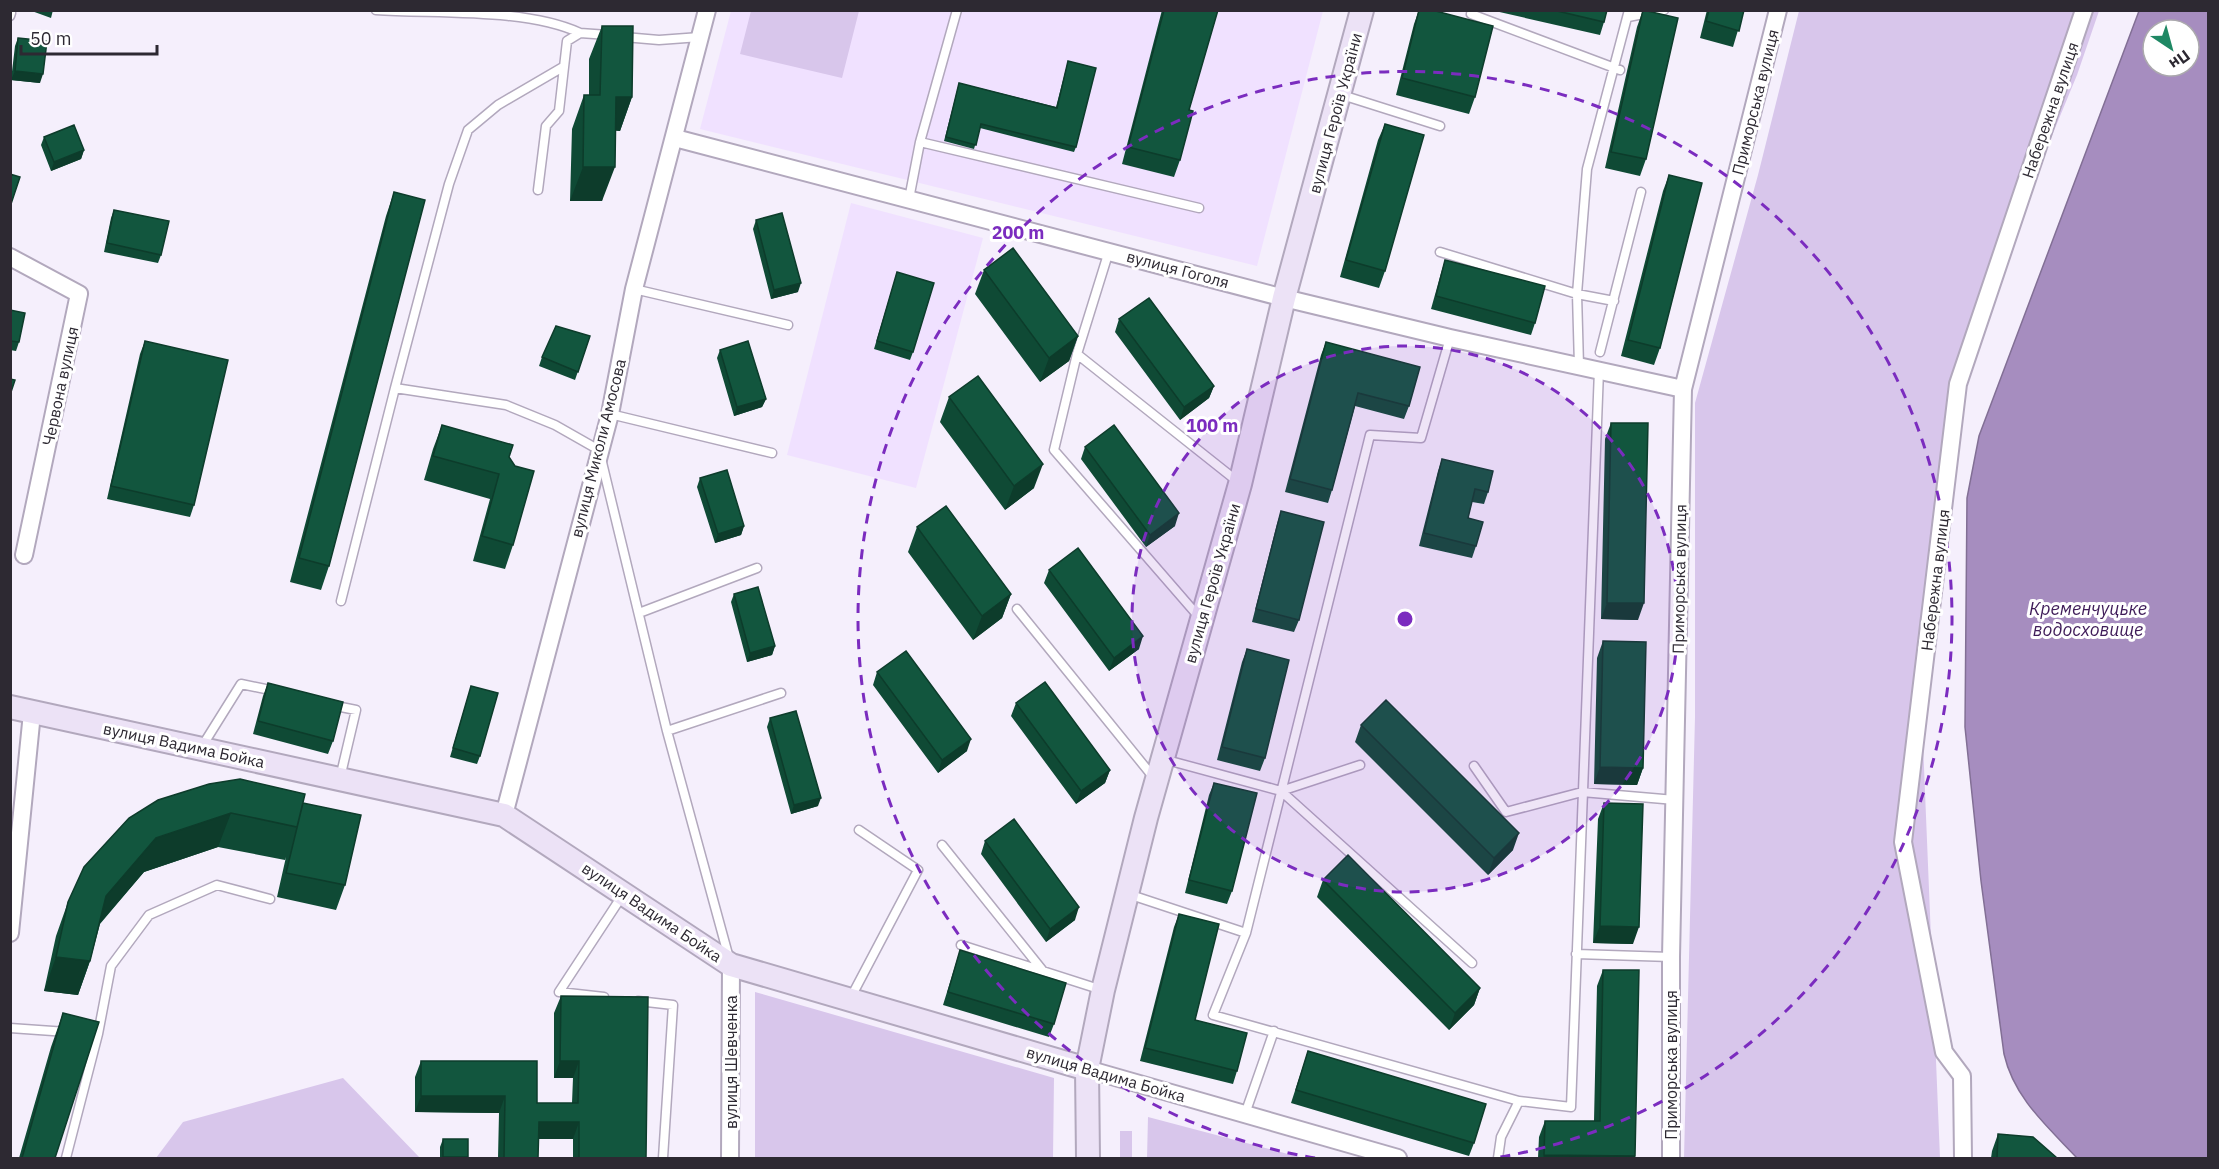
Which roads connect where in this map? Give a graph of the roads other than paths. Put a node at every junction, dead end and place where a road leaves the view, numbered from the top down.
1 (376, 10) edge
2 (706, 10) edge
3 (957, 10) edge
4 (1362, 10) edge
5 (1472, 10) edge
6 (1664, 10) edge
7 (1778, 10) edge
8 (2084, 10) edge
9 (1629, 14) edge
10 (580, 33) junction
11 (701, 37) junction
12 (563, 67) junction
13 (1616, 68) junction
14 (1341, 95) junction
15 (1440, 126) dead end
16 (675, 138) junction
17 (920, 142) junction
18 (538, 190) dead end
19 (1641, 192) dead end
20 (909, 199) junction
21 (1198, 208) dead end
22 (1109, 251) junction
23 (1440, 252) dead end
24 (10, 257) edge
25 (634, 290) junction
26 (1577, 294) junction
27 (1284, 298) junction
28 (1614, 301) junction
29 (788, 325) dead end
30 (1450, 338) junction
31 (1077, 354) junction
32 (1600, 361) junction
33 (1579, 366) junction
34 (395, 388) junction
35 (1683, 388) junction
36 (610, 414) junction
37 (599, 450) junction
38 (772, 453) dead end
39 (1240, 484) junction
40 (24, 555) dead end
41 (757, 568) dead end
42 (341, 602) dead end
43 (1017, 609) dead end
44 (639, 613) junction
45 (1202, 620) junction
46 (781, 693) dead end
47 (287, 694) edge
48 (322, 702) edge
49 (21, 710) edge
50 (667, 731) junction
51 (201, 748) junction
52 (1162, 759) junction
53 (1360, 765) dead end
54 (1474, 766) dead end
55 (340, 778) junction
56 (1156, 781) junction
57 (1281, 791) junction
58 (1582, 792) junction
59 (1675, 800) junction
60 (504, 815) junction
61 (859, 830) dead end
62 (942, 845) dead end
63 (624, 893) junction
64 (1127, 893) junction
65 (270, 898) dead end
66 (10, 933) edge
67 (1246, 933) junction
68 (961, 945) dead end
69 (1576, 954) junction
70 (1671, 957) junction
71 (1472, 963) dead end
72 (730, 965) junction
73 (1043, 971) junction
74 (1102, 990) junction
75 (616, 999) edge
76 (849, 999) junction
77 (627, 1000) edge
78 (10, 1028) edge
79 (1274, 1031) junction
80 (98, 1034) junction
81 (1087, 1069) junction
82 (1519, 1101) junction
83 (1245, 1114) junction
84 (66, 1158) edge
85 (663, 1158) edge
86 (730, 1158) edge
87 (1088, 1158) edge
88 (1398, 1158) edge
89 (1498, 1158) edge
90 (1671, 1158) edge
91 (1963, 1158) edge

1 - 10 lane
2 - 11 street, вулиця Миколи Амосова
3 - 17 lane
4 - 14 main road, вулиця Героїв України
5 - 13 lane
6 - 9 lane
7 - 35 street, Приморська вулиця
8 - 91 street, Набережна вулиця
9 - 13 lane
10 - 11 lane
10 - 12 lane
11 - 16 street, вулиця Миколи Амосова
12 - 18 lane
12 - 34 lane
13 - 26 lane
14 - 15 lane
14 - 27 main road, вулиця Героїв України
16 - 20 street, вулиця Гоголя
16 - 25 street, вулиця Миколи Амосова
17 - 20 lane
17 - 21 lane
19 - 28 lane
20 - 22 street, вулиця Гоголя
22 - 27 street, вулиця Гоголя
22 - 31 lane
23 - 26 lane
24 - 40 street, Червона вулиця
25 - 29 lane
25 - 36 street, вулиця Миколи Амосова
26 - 28 lane
26 - 33 lane
27 - 30 street, вулиця Гоголя
27 - 39 main road, вулиця Героїв України
28 - 32 lane
30 - 33 street, вулиця Гоголя
30 - 57 lane
31 - 39 lane
31 - 45 lane
32 - 33 street, вулиця Гоголя
32 - 35 street, вулиця Гоголя
32 - 58 lane
34 - 37 lane
34 - 42 lane
35 - 59 street, Приморська вулиця
36 - 37 street, вулиця Миколи Амосова
36 - 38 lane
37 - 44 lane
37 - 60 street, вулиця Миколи Амосова
39 - 45 main road, вулиця Героїв України
41 - 44 lane
43 - 56 lane
44 - 50 lane
45 - 52 main road, вулиця Героїв України
46 - 50 lane
47 - 51 lane
48 - 55 lane
49 - 51 main road, вулиця Вадима Бойка
49 - 66 street
50 - 72 lane
51 - 55 main road, вулиця Вадима Бойка
52 - 56 main road, вулиця Героїв України
52 - 57 lane
53 - 57 lane
54 - 58 lane
55 - 60 main road, вулиця Вадима Бойка
56 - 64 main road, вулиця Героїв України
57 - 67 lane
57 - 71 lane
58 - 59 lane
58 - 69 lane
59 - 70 street, Приморська вулиця
60 - 63 main road, вулиця Вадима Бойка
61 - 76 lane
62 - 73 lane
63 - 72 main road, вулиця Вадима Бойка
63 - 75 lane
64 - 67 lane
64 - 74 main road, вулиця Героїв України
65 - 80 lane
67 - 79 lane
68 - 73 lane
69 - 70 lane
69 - 82 lane
70 - 90 street, Приморська вулиця
72 - 76 main road, вулиця Вадима Бойка
72 - 86 street, вулиця Шевченка
73 - 74 lane
74 - 81 main road, вулиця Героїв України
76 - 81 main road, вулиця Вадима Бойка
77 - 85 lane
78 - 80 lane
79 - 82 lane
79 - 83 lane
80 - 84 lane
81 - 83 street, вулиця Вадима Бойка
81 - 87 main road, вулиця Героїв України
82 - 89 lane
83 - 88 street, вулиця Вадима Бойка

